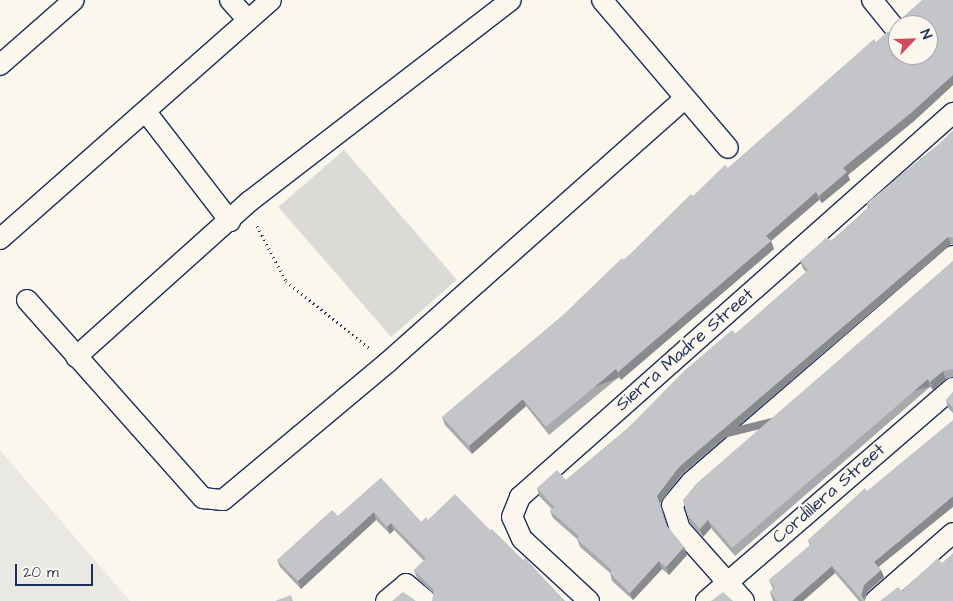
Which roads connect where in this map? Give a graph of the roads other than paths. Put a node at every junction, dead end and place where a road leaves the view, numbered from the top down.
1 (230, 0) edge
2 (272, 0) edge
3 (511, 0) edge
4 (602, 0) edge
5 (872, 0) edge
6 (63, 4) edge
7 (248, 20) junction
8 (888, 20) edge
9 (0, 65) edge
10 (685, 98) junction
11 (146, 112) junction
12 (953, 113) edge
13 (728, 148) dead end
14 (230, 221) junction
15 (0, 238) edge
16 (953, 256) edge
17 (27, 300) dead end
18 (76, 357) junction
19 (953, 388) edge
20 (953, 533) edge
21 (727, 583) junction
22 (386, 601) edge
23 (426, 601) edge
24 (589, 601) edge
25 (706, 601) edge
26 (744, 601) edge
27 (875, 601) edge

1 - 7 street
2 - 7 street
3 - 14 street
4 - 10 street
5 - 8 street
6 - 9 street
7 - 11 street
10 - 13 street
10 - 18 street
11 - 14 street
11 - 15 street
12 - 24 street, Sierra Madre Street
14 - 18 street
16 - 21 street
17 - 18 street
19 - 21 street, Cordillera Street
20 - 27 street
21 - 25 street, Cordillera Street
21 - 26 street
22 - 23 street

